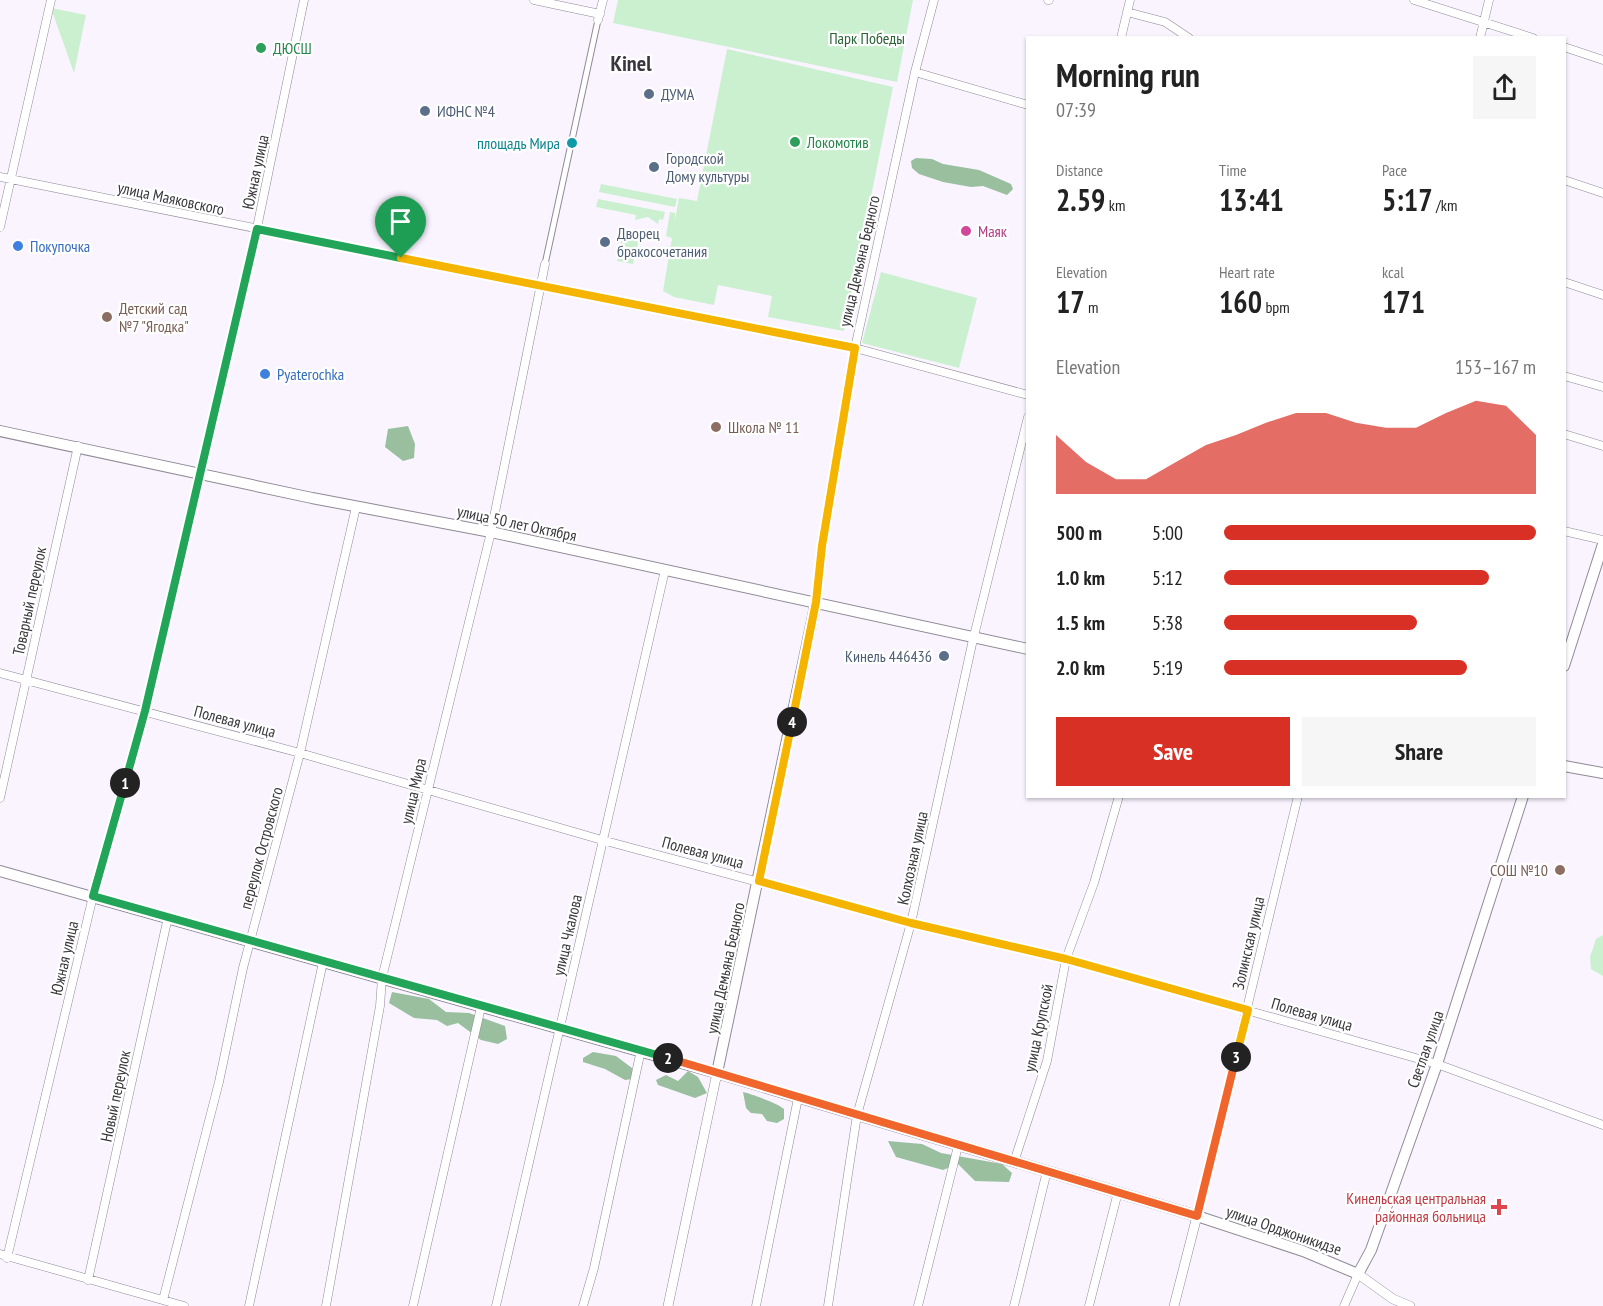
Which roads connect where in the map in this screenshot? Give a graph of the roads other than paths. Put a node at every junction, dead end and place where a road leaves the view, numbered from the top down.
1 (51, 0) edge
2 (304, 0) edge
3 (534, 0) edge
4 (603, 0) edge
5 (934, 0) edge
6 (1130, 0) edge
7 (1414, 0) edge
8 (1489, 0) edge
9 (1127, 12) junction
10 (599, 17) junction
11 (1483, 22) junction
12 (1121, 36) edge
13 (1186, 36) edge
14 (1480, 36) edge
15 (1527, 36) edge
16 (1566, 48) edge
17 (1603, 60) edge
18 (915, 72) junction
19 (1026, 104) edge
20 (0, 177) edge
21 (10, 179) junction
22 (1566, 181) edge
23 (1603, 193) edge
24 (0, 227) edge
25 (257, 229) junction
26 (545, 264) joint
27 (1566, 283) edge
28 (540, 286) junction
29 (584, 294) joint
30 (1603, 295) edge
31 (713, 320) joint
32 (855, 348) junction
33 (1566, 377) edge
34 (1603, 387) edge
35 (1026, 394) edge
36 (1026, 425) edge
37 (0, 431) edge
38 (1566, 435) edge
39 (78, 446) junction
40 (1603, 447) edge
41 (200, 473) junction
42 (356, 507) junction
43 (491, 532) junction
44 (1566, 532) edge
45 (1603, 542) edge
46 (665, 570) junction
47 (816, 602) junction
48 (974, 636) junction
49 (1026, 649) edge
50 (1566, 660) edge
51 (0, 673) edge
52 (26, 679) junction
53 (145, 711) junction
54 (300, 753) junction
55 (1566, 766) edge
56 (1603, 773) edge
57 (427, 790) junction
58 (0, 798) edge
59 (1118, 798) edge
60 (1298, 798) edge
61 (1522, 798) edge
62 (602, 840) junction
63 (0, 870) edge
64 (759, 881) junction
65 (93, 896) junction
66 (168, 917) junction
67 (911, 923) junction
68 (250, 942) junction
69 (1066, 959) junction
70 (323, 962) junction
71 (382, 978) junction
72 (481, 1008) junction
73 (1248, 1010) junction
74 (561, 1029) junction
75 (641, 1050) junction
76 (1437, 1064) junction
77 (717, 1072) junction
78 (798, 1098) junction
79 (857, 1115) junction
80 (1603, 1125) edge
81 (958, 1146) junction
82 (1014, 1162) junction
83 (1047, 1171) junction
84 (1118, 1192) junction
85 (1197, 1216) junction
86 (4, 1256) edge
87 (1358, 1274) junction
88 (88, 1280) junction
89 (164, 1300) junction
90 (184, 1306) edge
91 (249, 1306) edge
92 (326, 1306) edge
93 (413, 1306) edge
94 (496, 1306) edge
95 (583, 1306) edge
96 (668, 1306) edge
97 (756, 1306) edge
98 (828, 1306) edge
99 (918, 1306) edge
100 (1014, 1306) edge
101 (1089, 1306) edge
102 (1174, 1306) edge
103 (1344, 1306) edge
104 (1410, 1306) edge

1 - 21 street
2 - 25 street, Южная улица
3 - 10 street
4 - 10 street
5 - 18 street, улица Демьяна Бедного
6 - 9 street
7 - 11 street
8 - 11 street
9 - 12 street
9 - 13 street
10 - 26 street
11 - 14 street
11 - 15 street
16 - 17 street
18 - 19 street
18 - 32 street, улица Демьяна Бедного
20 - 21 street, улица Маяковского
21 - 24 street
21 - 25 street, улица Маяковского
22 - 23 street
25 - 28 street, улица Маяковского
25 - 41 street, Южная улица
26 - 28 street, улица Мира
27 - 30 street
28 - 29 street, улица Маяковского
28 - 43 street, улица Мира
29 - 31 street
31 - 32 street
32 - 35 street
32 - 47 street, улица Демьяна Бедного
33 - 34 street
36 - 48 street, Колхозная улица
37 - 39 main road, улица 50 лет Октября
38 - 40 street
39 - 41 main road, улица 50 лет Октября
39 - 52 street, Товарный переулок
41 - 42 main road, улица 50 лет Октября
41 - 53 street, Южная улица
42 - 43 main road, улица 50 лет Октября
42 - 54 street, переулок Островского
43 - 46 main road, улица 50 лет Октября
43 - 57 street, улица Мира
44 - 45 street
45 - 50 main road
46 - 47 main road, улица 50 лет Октября
46 - 62 street, улица Чкалова
47 - 48 main road, улица 50 лет Октября
47 - 64 main road, улица Демьяна Бедного
48 - 49 main road, улица 50 лет Октября
48 - 67 street, Колхозная улица
51 - 52 street, Полевая улица
52 - 53 street, Полевая улица
52 - 58 street, Товарный переулок
53 - 54 street, Полевая улица
53 - 65 street, Южная улица
54 - 57 street, Полевая улица
54 - 68 street, переулок Островского
55 - 56 main road
57 - 62 street, Полевая улица
57 - 71 street, улица Мира
59 - 69 street, улица Крупской
60 - 73 street, Золинская улица
61 - 76 main road, Светлая улица
62 - 64 street, Полевая улица
62 - 74 street, улица Чкалова
63 - 65 main road, улица Орджоникидзе
64 - 67 street, Полевая улица
64 - 77 main road, улица Демьяна Бедного
65 - 66 main road, улица Орджоникидзе
65 - 86 street, Южная улица
66 - 68 main road, улица Орджоникидзе
66 - 88 street, Новый переулок
67 - 69 street, Полевая улица
67 - 79 street, Колхозная улица
68 - 70 main road, улица Орджоникидзе
68 - 89 street, переулок Островского
69 - 73 street, Полевая улица
69 - 82 street, улица Крупской
70 - 71 main road, улица Орджоникидзе
70 - 91 street
71 - 72 main road, улица Орджоникидзе
71 - 92 street, улица Мира
72 - 74 main road, улица Орджоникидзе
72 - 93 street
73 - 76 street, Полевая улица
73 - 85 street, Золинская улица
74 - 75 main road, улица Орджоникидзе
74 - 94 street, улица Чкалова
75 - 77 main road, улица Орджоникидзе
75 - 95 street
76 - 80 street, Полевая улица
76 - 87 main road, Светлая улица
77 - 78 main road, улица Орджоникидзе
77 - 96 street, улица Демьяна Бедного
78 - 79 main road, улица Орджоникидзе
78 - 97 street
79 - 81 main road, улица Орджоникидзе
79 - 98 street, Колхозная улица
81 - 82 main road, улица Орджоникидзе
81 - 99 street
82 - 83 main road, улица Орджоникидзе
83 - 84 main road, улица Орджоникидзе
83 - 100 street
84 - 85 main road, улица Орджоникидзе
84 - 101 street
85 - 87 main road, улица Орджоникидзе
85 - 102 street, Золинская улица
86 - 88 street
87 - 103 street, Светлая улица
87 - 104 street, улица Орджоникидзе
88 - 89 street
89 - 90 street

